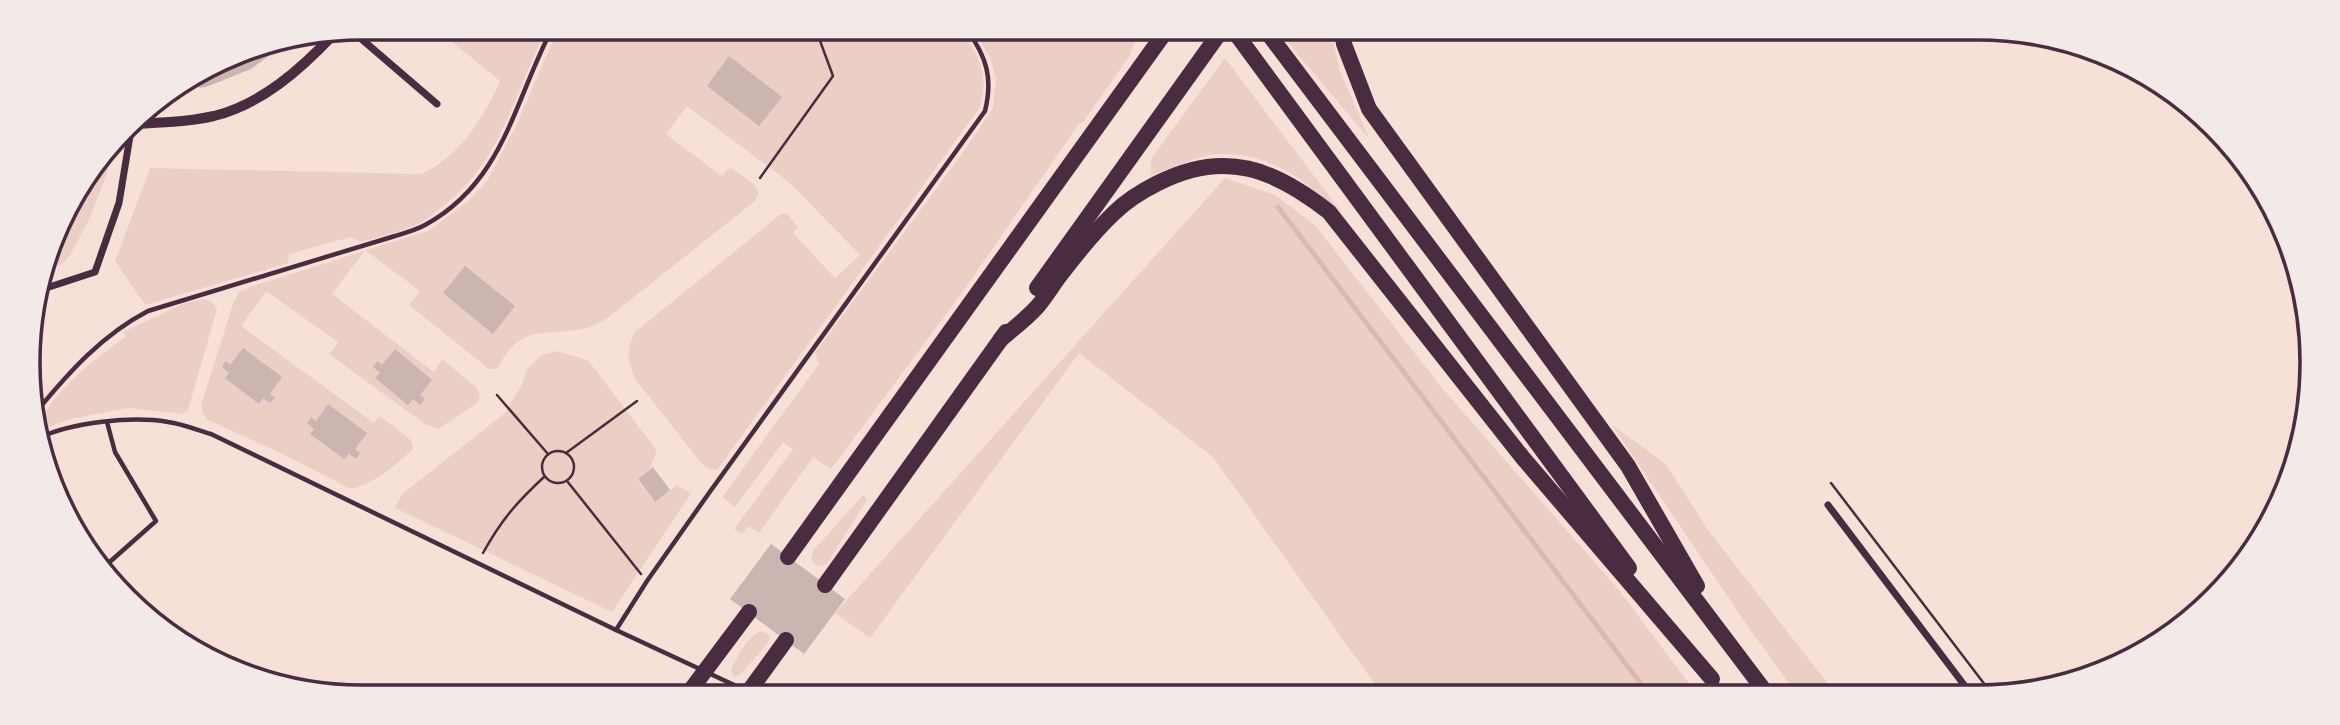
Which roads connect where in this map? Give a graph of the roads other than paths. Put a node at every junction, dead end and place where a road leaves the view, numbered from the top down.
1 (362, 40) edge
2 (547, 40) edge
3 (973, 40) edge
4 (1159, 40) edge
5 (1215, 40) edge
6 (1241, 40) edge
7 (1274, 40) edge
8 (1343, 40) edge
9 (326, 42) edge
10 (436, 104) dead end
11 (147, 123) edge
12 (129, 141) edge
13 (49, 287) edge
14 (1001, 339) junction
15 (43, 404) edge
16 (107, 422) junction
17 (48, 435) edge
18 (1828, 505) dead end
19 (788, 557) dead end
20 (110, 562) edge
21 (825, 585) dead end
22 (749, 612) dead end
23 (616, 630) junction
24 (786, 640) dead end
25 (1730, 642) junction
26 (706, 672) junction
27 (1712, 679) junction
28 (695, 685) edge
29 (735, 685) edge
30 (752, 685) edge
31 (1716, 685) edge
32 (1761, 685) edge
33 (1964, 685) edge

1 - 10 street
2 - 15 lane
3 - 23 lane
4 - 19 highway
5 - 14 highway
6 - 27 highway
7 - 25 highway
8 - 25 highway
9 - 11 street
12 - 13 street
14 - 21 highway
14 - 27 highway
16 - 17 lane
16 - 20 lane
16 - 23 lane
18 - 33 street
22 - 26 highway
23 - 26 lane
24 - 30 highway
25 - 32 highway
26 - 28 highway
26 - 29 lane
27 - 31 highway

